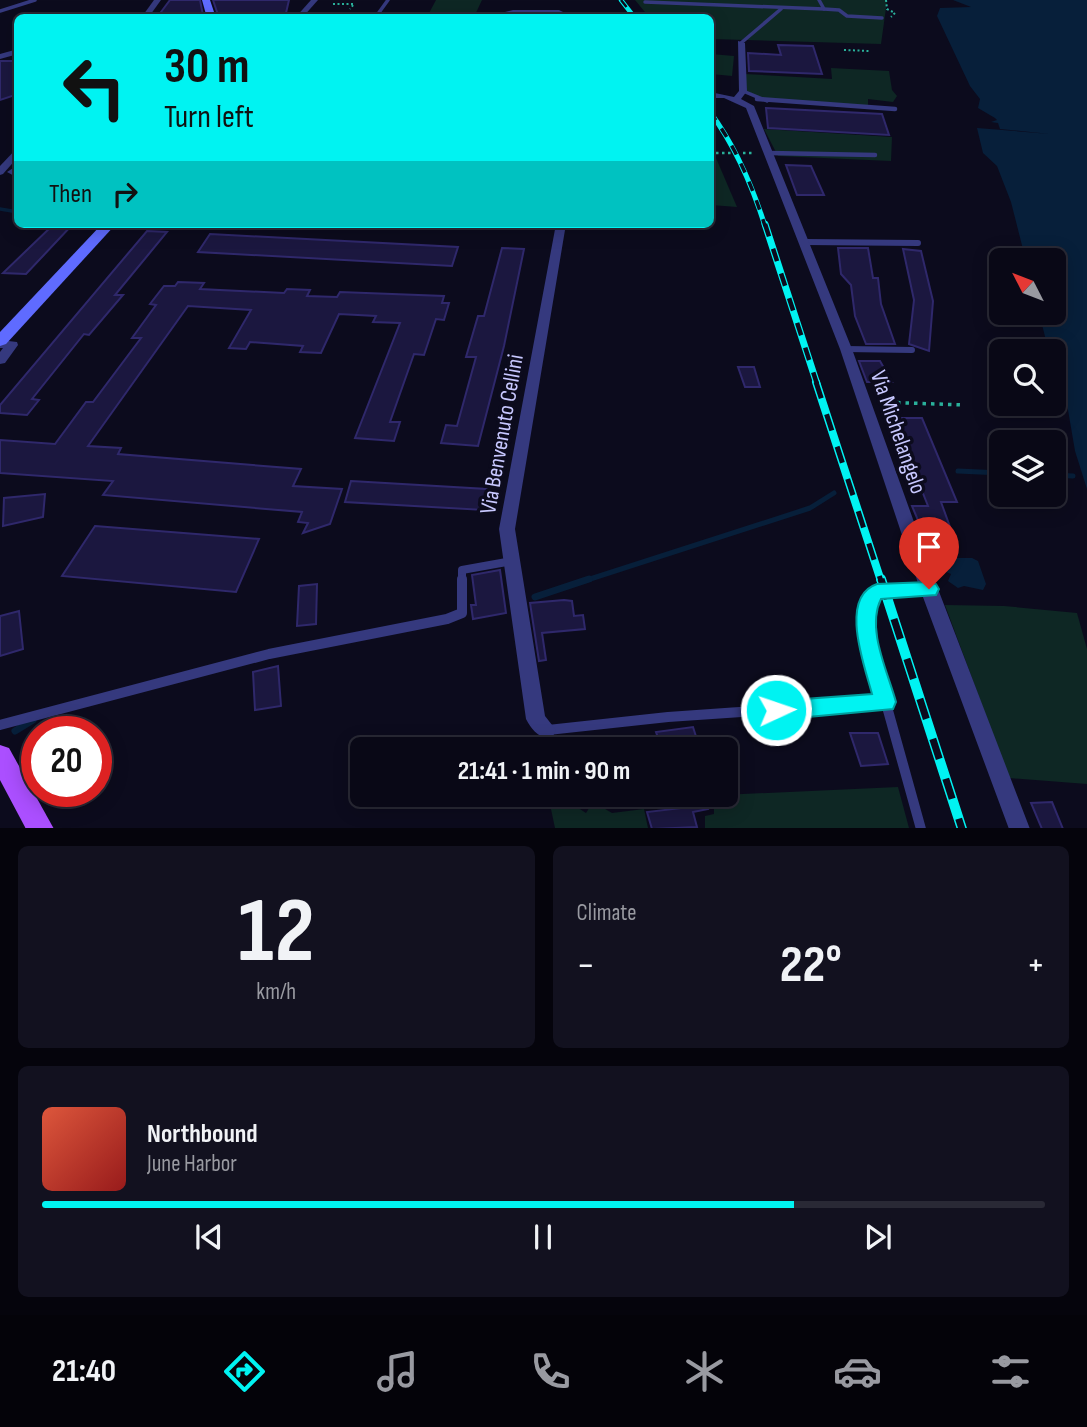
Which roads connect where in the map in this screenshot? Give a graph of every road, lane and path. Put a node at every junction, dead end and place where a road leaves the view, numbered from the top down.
1 (35, 0) edge
2 (158, 0) edge
3 (315, 0) edge
4 (820, 0) edge
5 (645, 2) dead end
6 (782, 9) junction
7 (824, 9) junction
8 (0, 11) edge
9 (559, 12) dead end
10 (147, 14) edge
11 (302, 14) edge
12 (508, 14) edge
13 (882, 18) dead end
14 (741, 43) joint
15 (844, 50) dead end
16 (869, 51) dead end
17 (714, 94) edge
18 (740, 95) junction
19 (895, 110) dead end
20 (714, 153) edge
21 (731, 153) dead end
22 (769, 153) junction
23 (14, 155) edge
24 (874, 155) dead end
25 (0, 172) edge
26 (106, 228) edge
27 (560, 228) edge
28 (805, 242) junction
29 (918, 243) dead end
30 (0, 343) edge
31 (912, 350) dead end
32 (846, 351) junction
33 (0, 360) edge
34 (864, 402) junction
35 (964, 405) dead end
36 (512, 561) junction
37 (929, 589) junction
38 (886, 702) junction
39 (0, 725) edge
40 (546, 730) joint
41 (0, 756) edge
42 (41, 828) edge
43 (921, 828) edge
44 (1020, 828) edge

1 - 8 lane
2 - 10 street
3 - 11 street
4 - 7 lane
5 - 6 lane
6 - 7 lane
6 - 14 lane
7 - 13 lane
9 - 12 street
14 - 18 street
15 - 16 path
17 - 18 street
18 - 19 lane
18 - 22 street, Via Michelangelo
20 - 21 path
22 - 24 lane
22 - 28 street, Via Michelangelo
23 - 25 street
26 - 30 main road
27 - 36 street, Via Benvenuto Cellini
28 - 29 lane
28 - 32 street, Via Michelangelo
30 - 33 street
31 - 32 lane
32 - 34 street, Via Michelangelo
34 - 35 path
34 - 37 street, Via Michelangelo
36 - 39 lane
36 - 40 street, Via Benvenuto Cellini
37 - 38 lane
37 - 44 street, Via Michelangelo
38 - 40 lane
38 - 43 lane
41 - 42 main road

